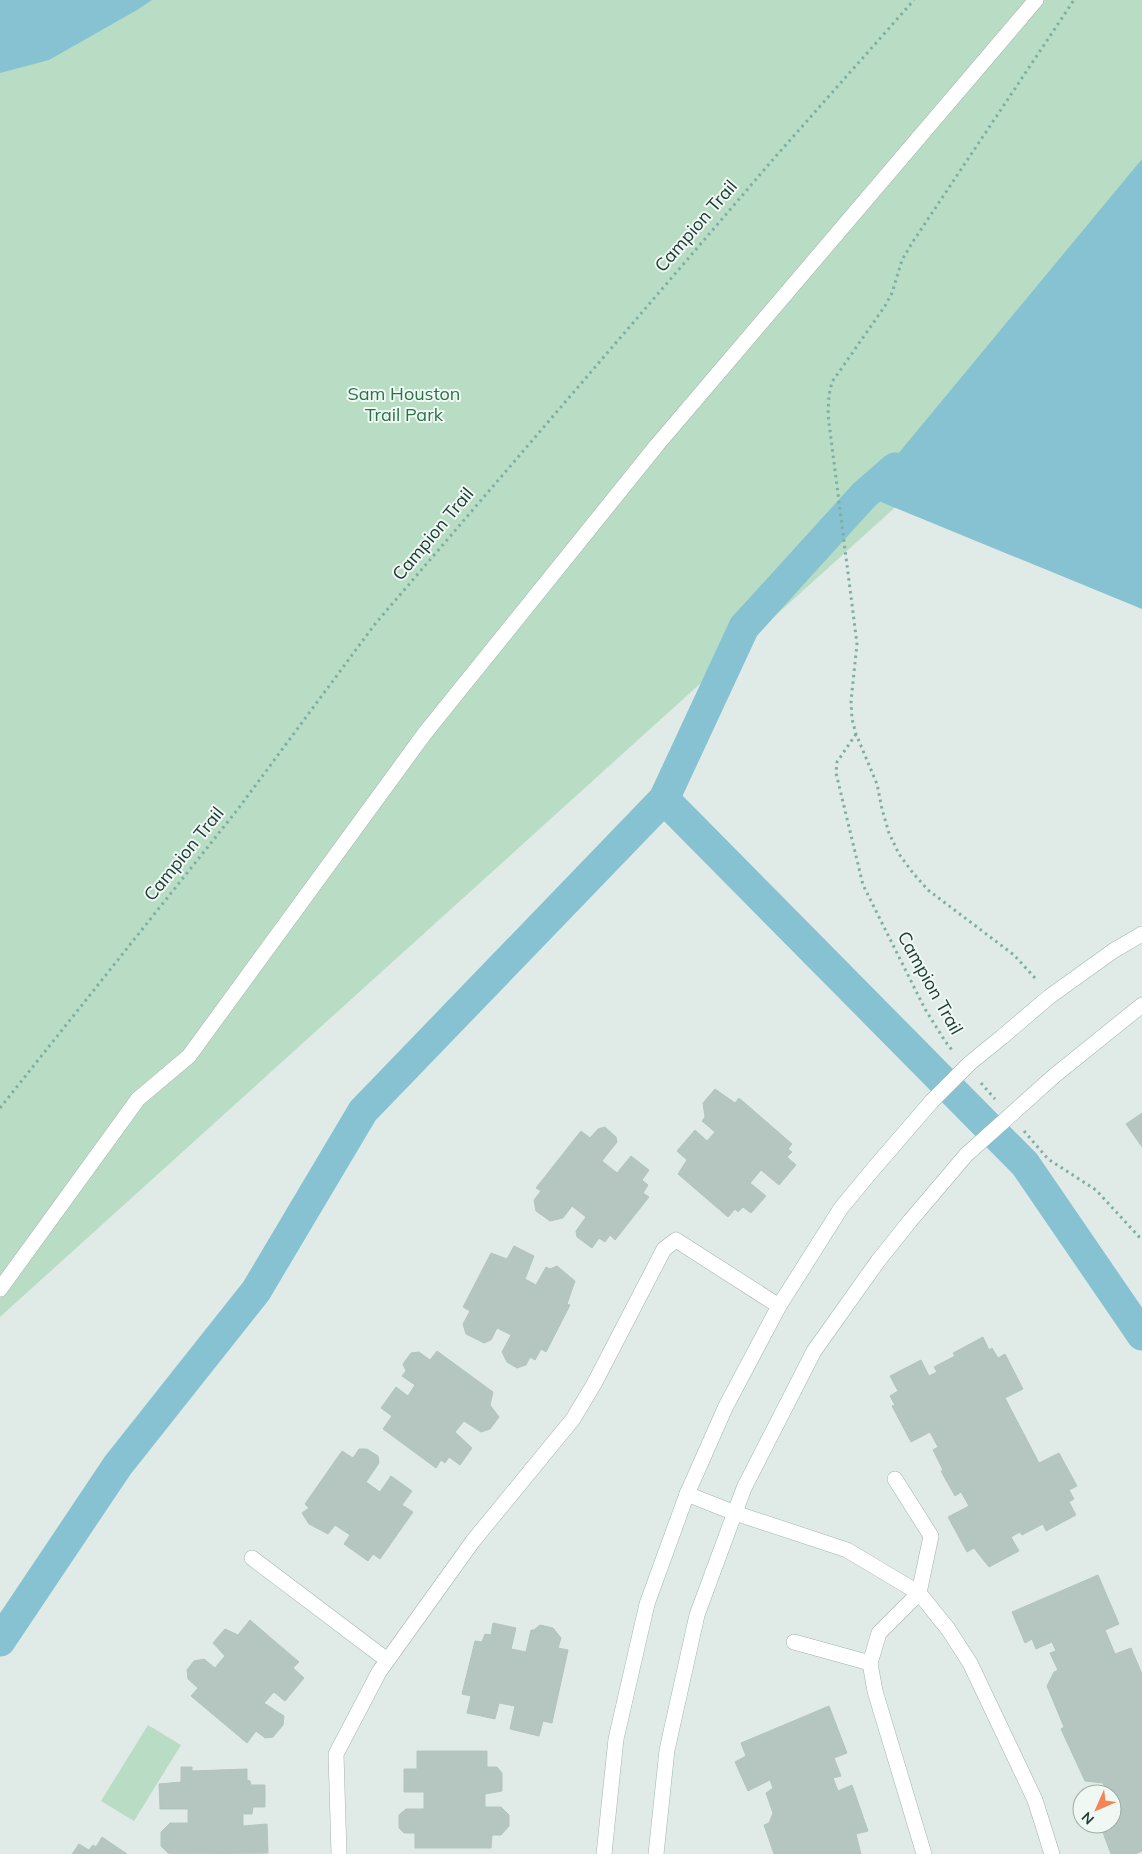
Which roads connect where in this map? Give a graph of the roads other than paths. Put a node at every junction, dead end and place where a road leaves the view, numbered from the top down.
1 (1036, 0) edge
2 (1142, 934) edge
3 (1142, 1005) edge
4 (0, 1289) edge
5 (779, 1306) junction
6 (895, 1479) dead end
7 (687, 1494) junction
8 (735, 1513) junction
9 (252, 1558) dead end
10 (919, 1593) junction
11 (794, 1642) dead end
12 (387, 1660) junction
13 (870, 1663) junction
14 (339, 1854) edge
15 (604, 1854) edge
16 (656, 1854) edge
17 (924, 1854) edge
18 (1052, 1854) edge

1 - 4 main road
2 - 5 main road, bridge
3 - 8 main road, bridge
5 - 7 main road
5 - 12 main road
6 - 10 main road
7 - 8 main road
7 - 15 main road
8 - 10 main road
8 - 16 main road
9 - 12 main road
10 - 13 main road
10 - 18 main road
11 - 13 main road
12 - 14 main road
13 - 17 main road

